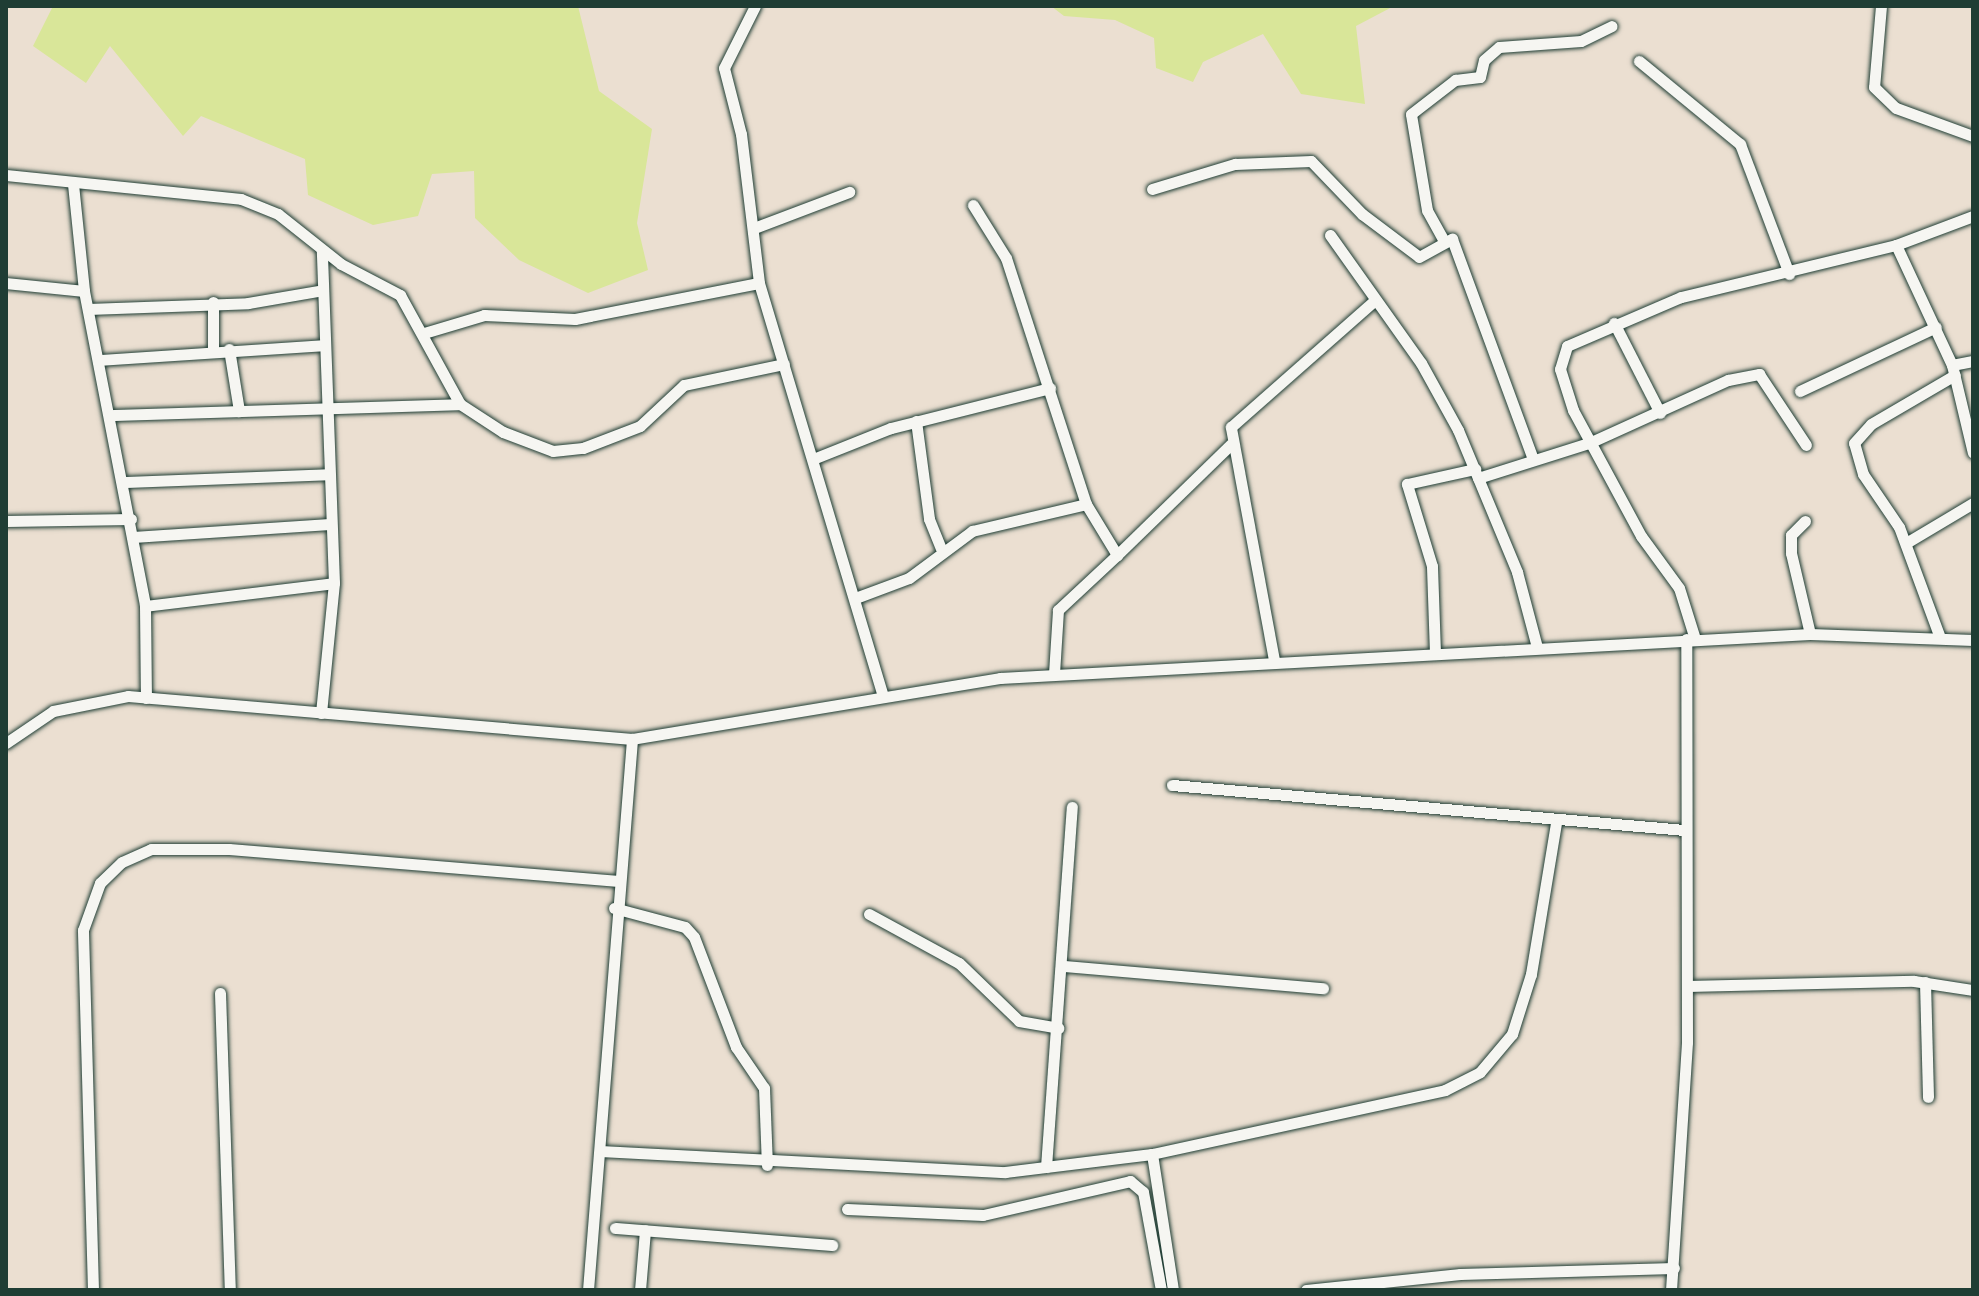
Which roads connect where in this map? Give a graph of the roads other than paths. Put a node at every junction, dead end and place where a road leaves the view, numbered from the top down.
1 (755, 6) edge
2 (1881, 6) edge
3 (1612, 26) dead end
4 (1639, 61) dead end
5 (1973, 136) edge
6 (6, 175) edge
7 (73, 184) junction
8 (1152, 189) dead end
9 (849, 192) dead end
10 (973, 205) dead end
11 (1973, 216) edge
12 (754, 228) junction
13 (1330, 235) dead end
14 (1444, 241) junction
15 (1896, 245) junction
16 (322, 250) junction
17 (1789, 274) junction
18 (6, 283) edge
19 (759, 283) junction
20 (323, 290) junction
21 (84, 291) junction
22 (213, 302) junction
23 (1373, 302) junction
24 (88, 309) junction
25 (1614, 323) junction
26 (1936, 327) junction
27 (424, 333) junction
28 (325, 345) junction
29 (213, 349) junction
30 (229, 349) junction
31 (99, 360) junction
32 (1973, 361) edge
33 (784, 364) junction
34 (1954, 370) junction
35 (1050, 388) junction
36 (1800, 391) dead end
37 (460, 404) junction
38 (327, 408) junction
39 (239, 411) junction
40 (1660, 413) junction
41 (112, 415) junction
42 (916, 421) junction
43 (1589, 443) junction
44 (1231, 444) junction
45 (1806, 445) dead end
46 (1973, 453) edge
47 (813, 459) junction
48 (1533, 459) junction
49 (1476, 473) junction
50 (329, 474) junction
51 (125, 482) junction
52 (1973, 503) edge
53 (1086, 504) junction
54 (131, 519) junction
55 (6, 521) edge
56 (1805, 521) dead end
57 (330, 524) junction
58 (133, 537) junction
59 (1906, 543) junction
60 (941, 548) junction
61 (1117, 555) junction
62 (334, 583) junction
63 (858, 597) junction
64 (145, 606) junction
65 (1810, 634) junction
66 (1939, 635) junction
67 (1690, 639) junction
68 (1973, 640) edge
69 (1537, 647) junction
70 (1435, 653) junction
71 (1274, 660) junction
72 (1054, 674) junction
73 (883, 696) junction
74 (146, 698) junction
75 (321, 713) junction
76 (632, 739) junction
77 (6, 743) edge
78 (1172, 785) dead end
79 (1072, 807) dead end
80 (1556, 823) junction
81 (1684, 830) junction
82 (616, 881) junction
83 (614, 908) junction
84 (869, 914) dead end
85 (1064, 966) junction
86 (1925, 982) junction
87 (1687, 986) junction
88 (1323, 988) dead end
89 (1973, 990) edge
90 (220, 993) dead end
91 (1058, 1028) junction
92 (1928, 1097) dead end
93 (600, 1151) junction
94 (1152, 1154) junction
95 (767, 1165) junction
96 (1046, 1167) junction
97 (847, 1209) dead end
98 (615, 1228) dead end
99 (645, 1230) junction
100 (832, 1245) dead end
101 (1674, 1268) junction
102 (93, 1290) edge
103 (230, 1290) edge
104 (588, 1290) edge
105 (640, 1290) edge
106 (1161, 1290) edge
107 (1173, 1290) edge
108 (1306, 1290) edge
109 (1671, 1290) edge

1 - 12 street
2 - 5 street
3 - 14 street
4 - 17 street
6 - 7 street
7 - 16 street
7 - 21 street
8 - 14 street
9 - 12 street
10 - 35 street
11 - 15 street
12 - 19 street
13 - 23 street
14 - 48 street
15 - 17 street
15 - 26 street
16 - 20 street
16 - 27 street
17 - 25 street
18 - 21 street
19 - 27 street
19 - 33 street
20 - 22 street
20 - 28 street
21 - 24 street
22 - 24 street
22 - 29 street
23 - 44 street
23 - 49 street
24 - 31 street
25 - 40 street
25 - 43 street
26 - 34 street
26 - 36 street
27 - 37 street
28 - 30 street
28 - 38 street
29 - 30 street
29 - 31 street
30 - 39 street
31 - 41 street
32 - 34 street
33 - 37 street
33 - 47 street
34 - 46 street
34 - 59 street
35 - 42 street
35 - 53 street
37 - 38 street
38 - 39 street
38 - 50 street
39 - 41 street
40 - 43 street
40 - 45 street
41 - 51 street
42 - 47 street
42 - 60 street
43 - 48 street
43 - 67 street
44 - 61 street
44 - 71 street
47 - 63 street
48 - 49 street
49 - 69 street
49 - 70 street
50 - 51 street
50 - 57 street
51 - 54 street
52 - 59 street
53 - 60 street
53 - 61 street
54 - 55 street
54 - 58 street
56 - 65 street
57 - 58 street
57 - 62 street
58 - 64 street
59 - 66 street
60 - 63 street
61 - 72 street
62 - 64 street
62 - 75 street
63 - 73 street
64 - 74 street
65 - 66 street
65 - 67 street
66 - 68 street
67 - 69 street
67 - 81 street
69 - 70 street
70 - 71 street
71 - 72 street
72 - 73 street
73 - 76 street
74 - 75 street
74 - 77 street
75 - 76 street
76 - 82 street
78 - 80 street
79 - 85 street
80 - 81 street
80 - 94 street
81 - 87 street
82 - 83 street
82 - 102 street
83 - 93 street
83 - 95 street
84 - 91 street
85 - 88 street
85 - 91 street
86 - 87 street
86 - 89 street
86 - 92 street
87 - 101 street
90 - 103 street
91 - 96 street
93 - 95 street
93 - 104 street
94 - 96 street
94 - 107 street
95 - 96 street
97 - 106 street
98 - 99 street
99 - 100 street
99 - 105 street
101 - 108 street
101 - 109 street

